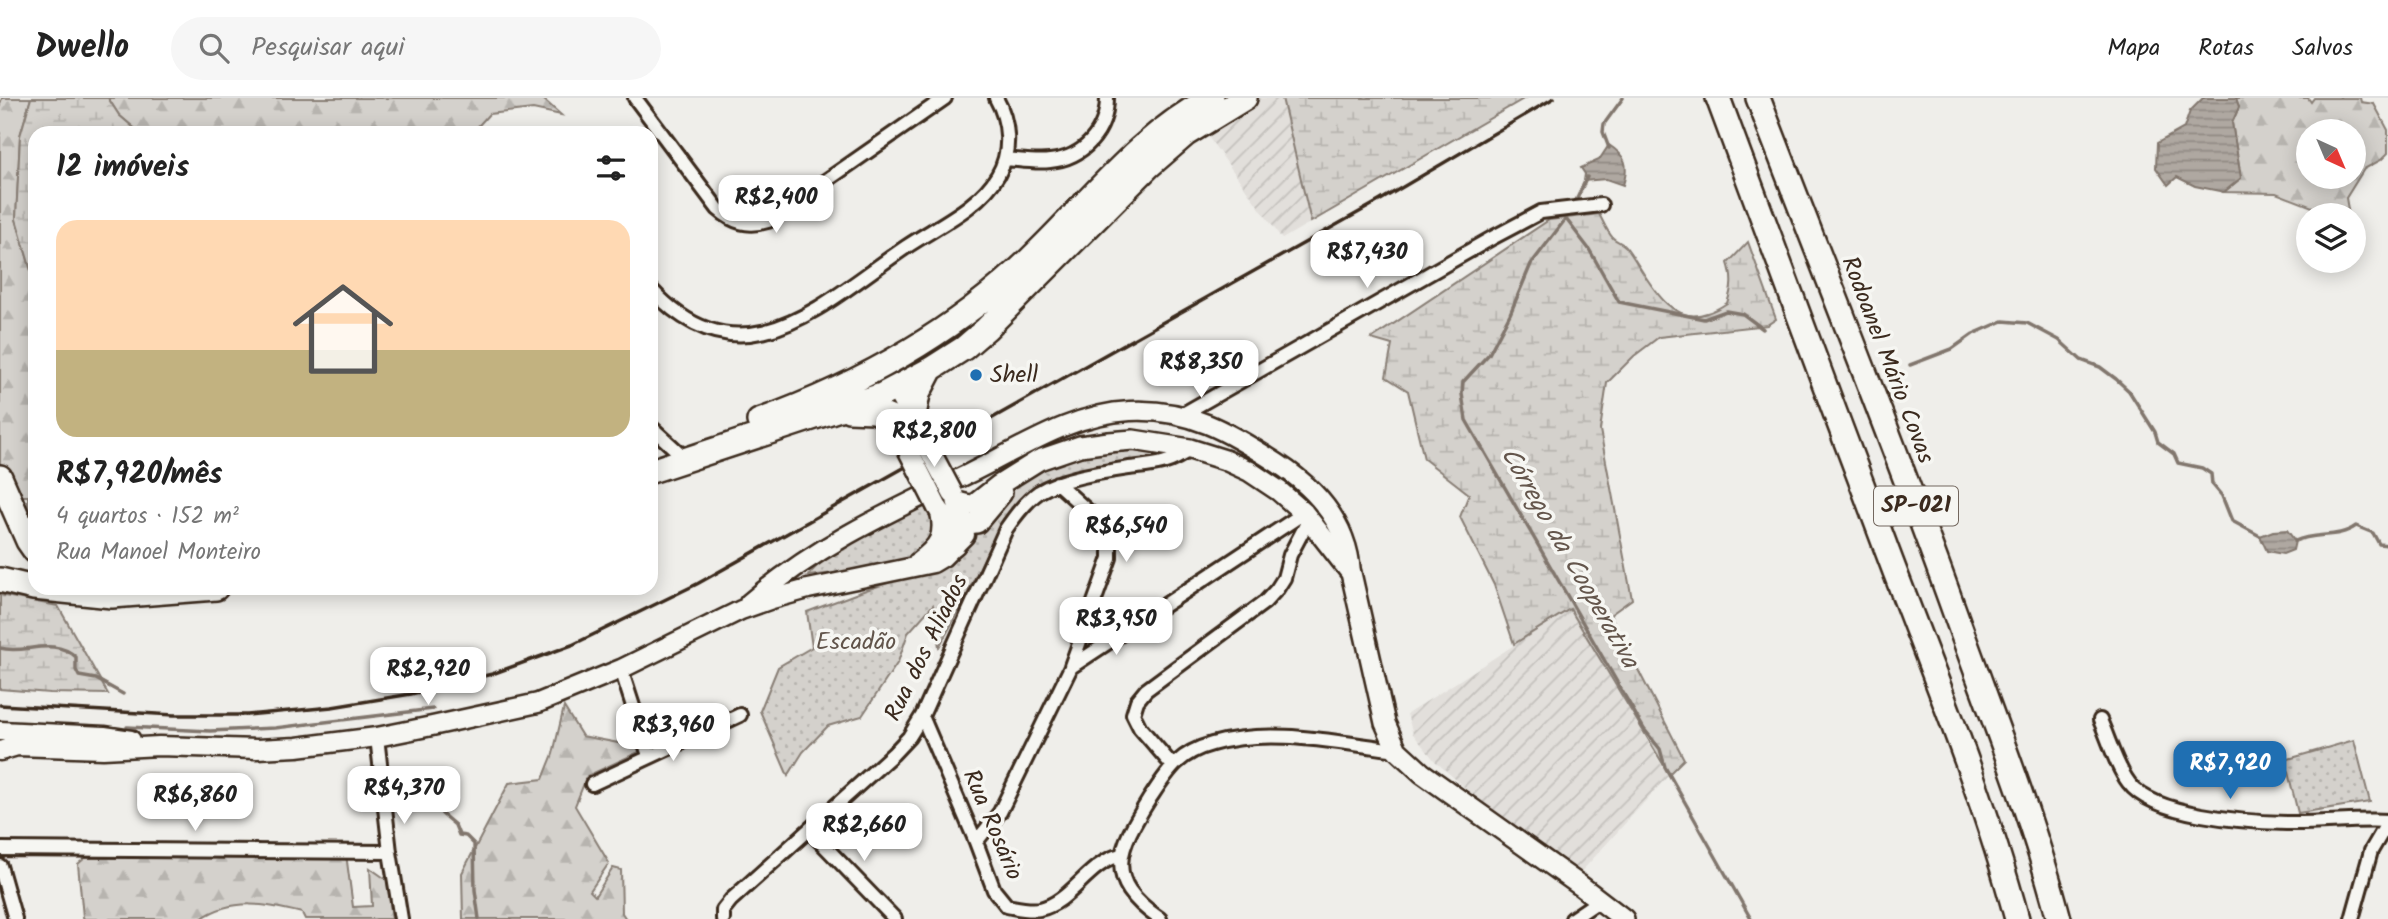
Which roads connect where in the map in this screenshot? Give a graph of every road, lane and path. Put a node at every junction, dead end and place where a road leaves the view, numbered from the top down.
1 (635, 98) edge
2 (945, 98) edge
3 (996, 98) edge
4 (1107, 98) edge
5 (1718, 98) edge
6 (1758, 98) edge
7 (1215, 104) edge
8 (656, 126) edge
9 (658, 129) edge
10 (1006, 159) junction
11 (1601, 205) dead end
12 (658, 296) edge
13 (967, 313) junction
14 (964, 348) junction
15 (908, 352) junction
16 (931, 369) junction
17 (861, 377) junction
18 (889, 390) junction
19 (839, 411) junction
20 (1183, 414) junction
21 (907, 428) junction
22 (658, 433) edge
23 (1190, 449) junction
24 (682, 455) junction
25 (658, 459) edge
26 (658, 467) edge
27 (1021, 471) junction
28 (0, 477) edge
29 (1057, 484) junction
30 (947, 504) junction
31 (1307, 516) junction
32 (969, 524) junction
33 (28, 540) edge
34 (956, 545) joint
35 (28, 568) edge
36 (906, 568) junction
37 (1351, 573) junction
38 (9, 582) edge
39 (28, 587) edge
40 (102, 595) edge
41 (110, 595) edge
42 (126, 595) edge
43 (113, 596) junction
44 (741, 610) junction
45 (1071, 667) junction
46 (621, 669) junction
47 (740, 715) dead end
48 (922, 716) junction
49 (2100, 720) dead end
50 (0, 731) edge
51 (377, 737) junction
52 (159, 746) junction
53 (1397, 750) junction
54 (0, 751) edge
55 (649, 756) junction
56 (1172, 765) junction
57 (592, 784) dead end
58 (2388, 822) edge
59 (809, 830) junction
60 (976, 842) junction
61 (0, 849) edge
62 (390, 852) junction
63 (1121, 855) junction
64 (0, 866) edge
65 (1598, 902) junction
66 (15, 919) edge
67 (401, 919) edge
68 (723, 919) edge
69 (895, 919) edge
70 (1160, 919) edge
71 (1572, 919) edge
72 (1615, 919) edge
73 (1624, 919) edge
74 (2017, 919) edge
75 (2059, 919) edge
76 (2352, 919) edge

1 - 8 street
2 - 9 street
3 - 10 street
4 - 10 street
5 - 74 highway, SP-021
6 - 75 highway, Rodoanel Mário Covas / SP-021
7 - 13 highway
7 - 14 highway
10 - 12 street
11 - 20 street
13 - 14 highway
13 - 15 highway
14 - 16 highway
15 - 17 highway
15 - 18 highway
16 - 18 highway
16 - 21 highway
17 - 18 highway
17 - 24 highway
18 - 19 highway
18 - 21 main road
19 - 21 highway
19 - 24 highway
20 - 37 main road
20 - 44 main road
21 - 30 main road, bridge
22 - 24 street
23 - 27 main road
23 - 29 street, Rua dos Aliados
23 - 31 main road
24 - 25 highway
24 - 26 highway
27 - 30 main road
27 - 32 main road
28 - 33 highway
29 - 45 street
29 - 48 street, Rua dos Aliados
30 - 32 main road
30 - 36 main road
31 - 37 main road
31 - 45 street
31 - 56 street
32 - 34 main road
34 - 36 main road
35 - 38 highway
36 - 44 main road
37 - 53 main road
38 - 39 highway
40 - 43 highway
41 - 43 highway
42 - 43 highway
44 - 46 main road
45 - 60 street
46 - 51 main road
46 - 55 street
47 - 55 street
48 - 59 street, Rua dos Aliados
48 - 60 street, Rua Rosário
49 - 58 street
50 - 52 main road
51 - 52 main road
51 - 62 street
52 - 54 main road
53 - 56 street
53 - 65 main road
55 - 57 street
56 - 63 street
58 - 76 street
59 - 68 street, Rua dos Aliados
59 - 69 street
60 - 63 street, Rua Rosário
61 - 62 street
62 - 67 street
63 - 70 street
64 - 66 street
65 - 71 street
65 - 72 street
65 - 73 main road

